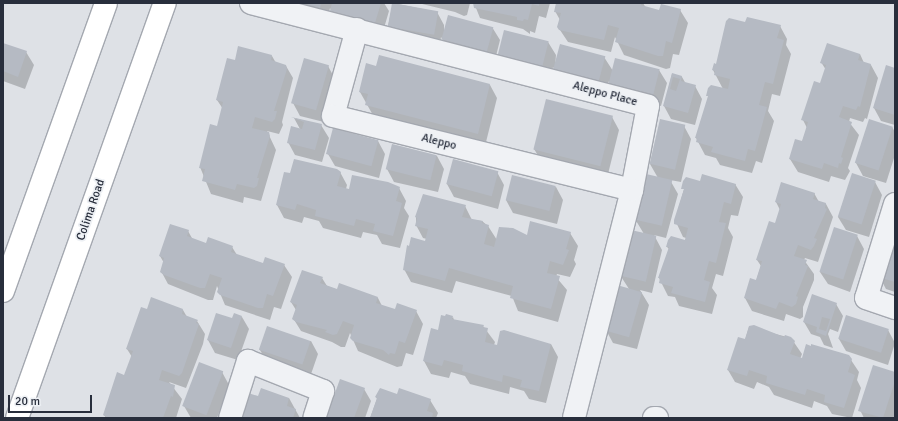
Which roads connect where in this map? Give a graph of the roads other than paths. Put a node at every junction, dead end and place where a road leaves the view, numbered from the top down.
1 (106, 3) edge
2 (165, 3) edge
3 (251, 3) edge
4 (357, 30) junction
5 (632, 190) junction
6 (895, 204) edge
7 (3, 291) edge
8 (895, 308) edge
9 (17, 418) edge
10 (230, 418) edge
11 (314, 418) edge
12 (574, 418) edge
13 (654, 418) edge
14 (657, 418) edge

1 - 7 main road
2 - 9 main road, Colima Road
3 - 4 lane, Aleppo Place
4 - 5 lane, Aleppo Place
4 - 5 lane, Aleppo
5 - 12 lane, Aleppo Place
6 - 8 lane
10 - 11 lane
13 - 14 lane

